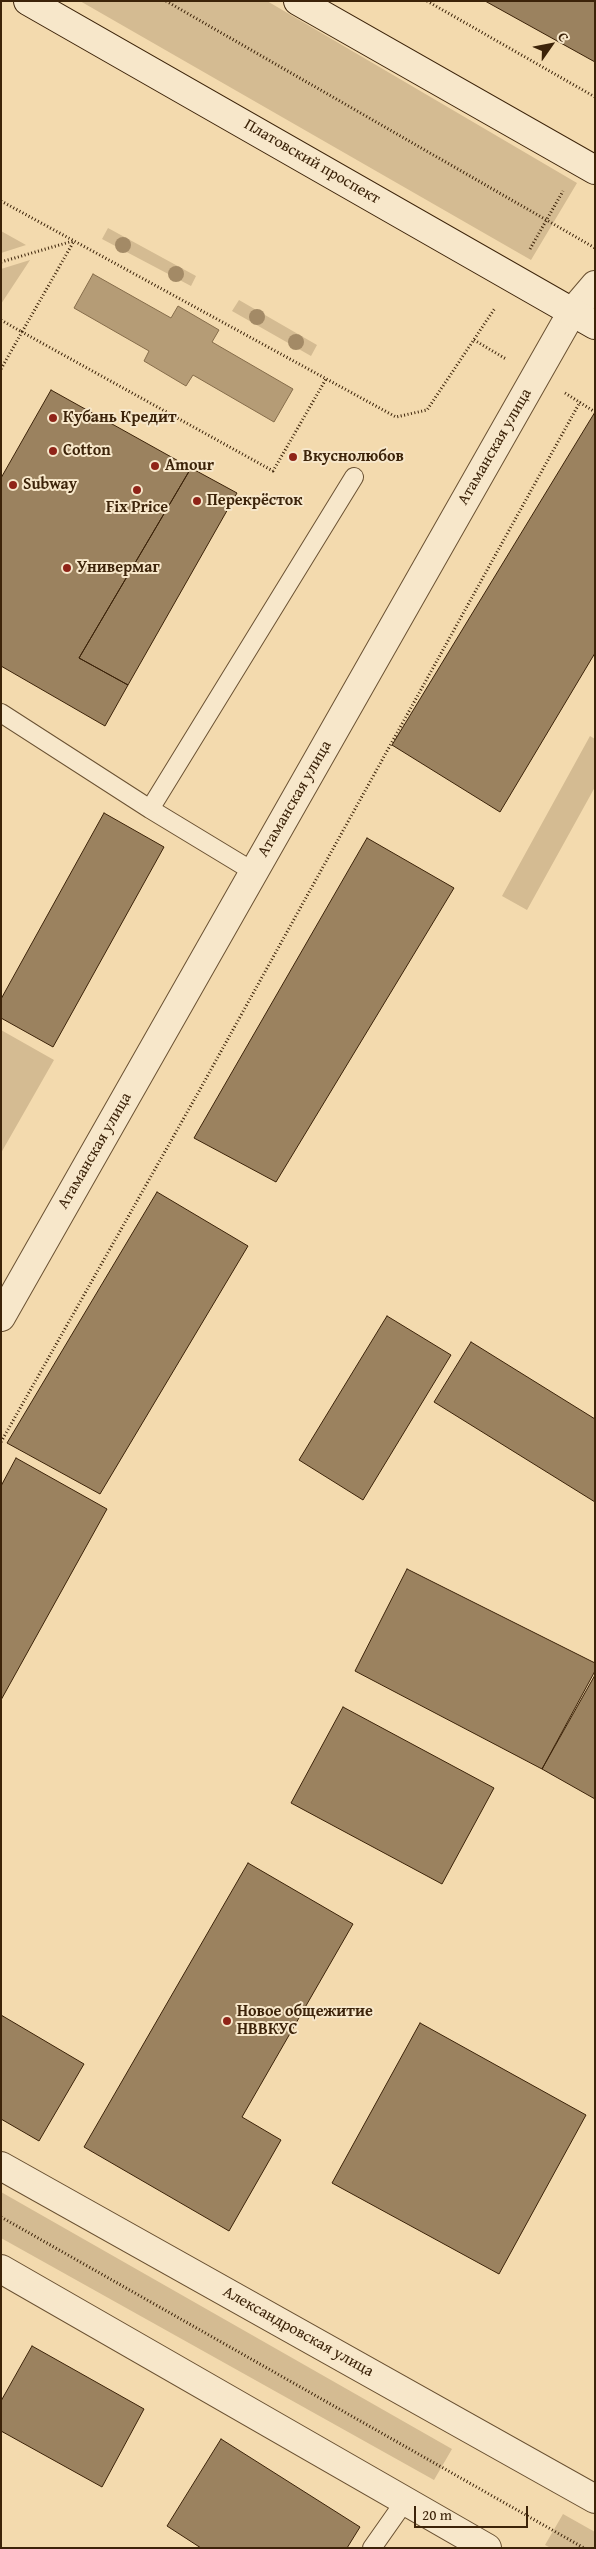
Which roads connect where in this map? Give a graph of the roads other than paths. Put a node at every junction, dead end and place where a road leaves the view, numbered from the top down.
1 (28, 1) edge
2 (298, 1) edge
3 (595, 170) edge
4 (595, 285) edge
5 (572, 312) junction
6 (595, 325) edge
7 (354, 477) dead end
8 (1, 713) edge
9 (150, 808) junction
10 (254, 872) junction
11 (1, 1317) edge
12 (1, 2166) edge
13 (1, 2269) edge
14 (595, 2499) edge
15 (405, 2501) junction
16 (372, 2548) edge
17 (487, 2548) edge

1 - 5 street, Платовский проспект
2 - 3 street
4 - 5 street, Атаманская улица
5 - 6 street, Платовский проспект
5 - 10 street, Атаманская улица
7 - 9 lane
8 - 9 lane
9 - 10 lane
10 - 11 street, Атаманская улица
12 - 14 street, Александровская улица
13 - 15 street
15 - 16 lane
15 - 17 street

